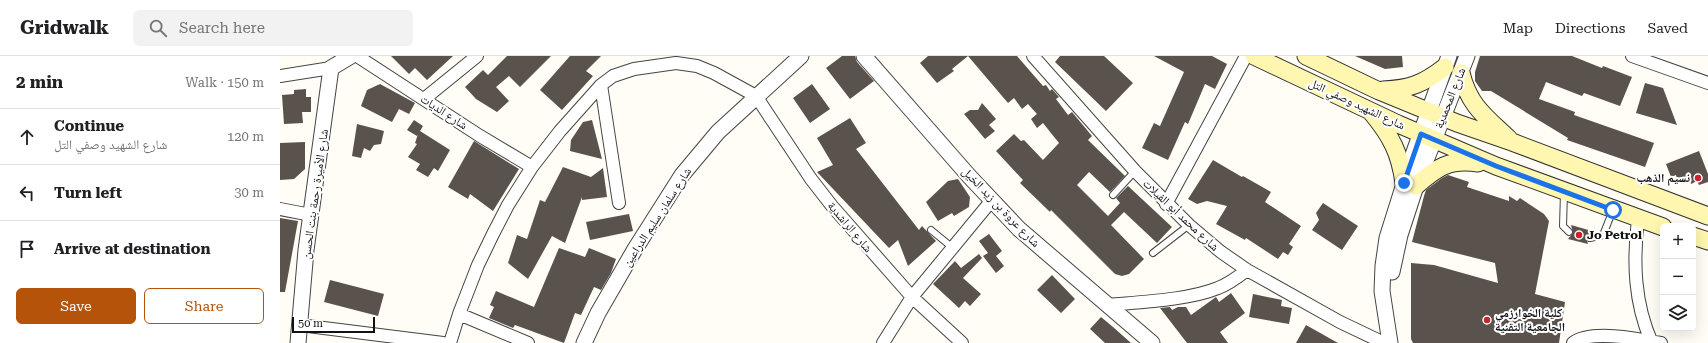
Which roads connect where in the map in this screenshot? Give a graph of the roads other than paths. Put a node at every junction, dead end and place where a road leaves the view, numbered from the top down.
1 (351, 56) edge
2 (357, 56) edge
3 (477, 56) edge
4 (801, 56) edge
5 (864, 56) edge
6 (1033, 56) edge
7 (1246, 56) edge
8 (1254, 56) edge
9 (1306, 56) edge
10 (1467, 56) edge
11 (1632, 56) edge
12 (1447, 62) edge
13 (331, 68) junction
14 (1461, 73) junction
15 (280, 76) edge
16 (1708, 82) edge
17 (601, 85) junction
18 (1379, 91) junction
19 (756, 96) junction
20 (424, 99) junction
21 (1371, 112) junction
22 (1436, 115) junction
23 (1427, 137) junction
24 (1512, 142) junction
25 (1496, 166) junction
26 (532, 167) junction
27 (1135, 171) junction
28 (1410, 184) junction
29 (1564, 190) junction
30 (1113, 195) dead end
31 (992, 200) junction
32 (619, 203) dead end
33 (1166, 204) junction
34 (280, 209) edge
35 (1613, 210) junction
36 (311, 215) junction
37 (1708, 216) edge
38 (1638, 218) junction
39 (1189, 225) junction
40 (1660, 226) edge
41 (931, 230) dead end
42 (1569, 232) dead end
43 (1696, 237) edge
44 (1590, 238) dead end
45 (1708, 241) edge
46 (953, 248) junction
47 (1154, 253) dead end
48 (1247, 270) junction
49 (912, 297) junction
50 (1108, 305) junction
51 (459, 314) junction
52 (300, 325) junction
53 (1655, 342) edge
54 (298, 343) edge
55 (442, 343) edge
56 (450, 343) edge
57 (528, 343) edge
58 (584, 343) edge
59 (883, 343) edge
60 (962, 343) edge
61 (1152, 343) edge
62 (1384, 343) edge
63 (1390, 343) edge
64 (1573, 343) edge

1 - 13 street
2 - 20 street, شارع الديات
3 - 20 street
4 - 19 street, شارع سلمان سليم الدراعين
5 - 31 street, شارع عروة بن زيد الخيل
6 - 27 street, شارع محمد أبو الفيلات
7 - 33 street
8 - 21 main road, شارع الشهيد وصفي التل
9 - 18 main road, شارع الشهيد وصفي التل
10 - 14 street, شارع المحمدية
11 - 16 street
12 - 18 main road
12 - 22 street, شارع المحمدية
13 - 15 street
13 - 36 street, شارع الأميرة رحمة بنت الحسن
14 - 22 street, شارع المحمدية
14 - 24 main road
17 - 19 street
17 - 26 street
17 - 32 street
18 - 22 main road, شارع الشهيد وصفي التل
19 - 49 street, شارع الراشدية
19 - 58 street, شارع سلمان سليم الدراعين
20 - 26 street, شارع الديات
21 - 23 main road, شارع الشهيد وصفي التل
21 - 28 main road
22 - 23 street, شارع المحمدية
22 - 24 main road, شارع الشهيد وصفي التل
23 - 25 main road, شارع الشهيد وصفي التل
23 - 28 street, شارع المحمدية
24 - 37 main road, شارع الشهيد وصفي التل
25 - 28 main road
25 - 29 main road, شارع الشهيد وصفي التل
26 - 51 street
27 - 30 lane
27 - 33 street, شارع محمد أبو الفيلات
28 - 63 street, شارع المحمدية
29 - 35 main road, شارع الشهيد وصفي التل
29 - 42 lane
31 - 46 street
31 - 50 street, شارع عروة بن زيد الخيل
33 - 39 street, شارع محمد أبو الفيلات
34 - 36 street
35 - 38 main road, شارع الشهيد وصفي التل
35 - 44 lane
36 - 52 street, شارع الأميرة رحمة بنت الحسن
38 - 40 main road, شارع الشهيد وصفي التل
38 - 53 street
39 - 47 lane
39 - 48 street, شارع محمد أبو الفيلات
41 - 46 lane
43 - 45 main road
46 - 49 street
48 - 50 street
48 - 62 street, شارع محمد أبو الفيلات
49 - 59 street
49 - 60 street, شارع الراشدية
50 - 61 street, شارع عروة بن زيد الخيل
51 - 56 street
51 - 57 street
52 - 54 street, شارع الأميرة رحمة بنت الحسن
52 - 55 street
53 - 64 street

